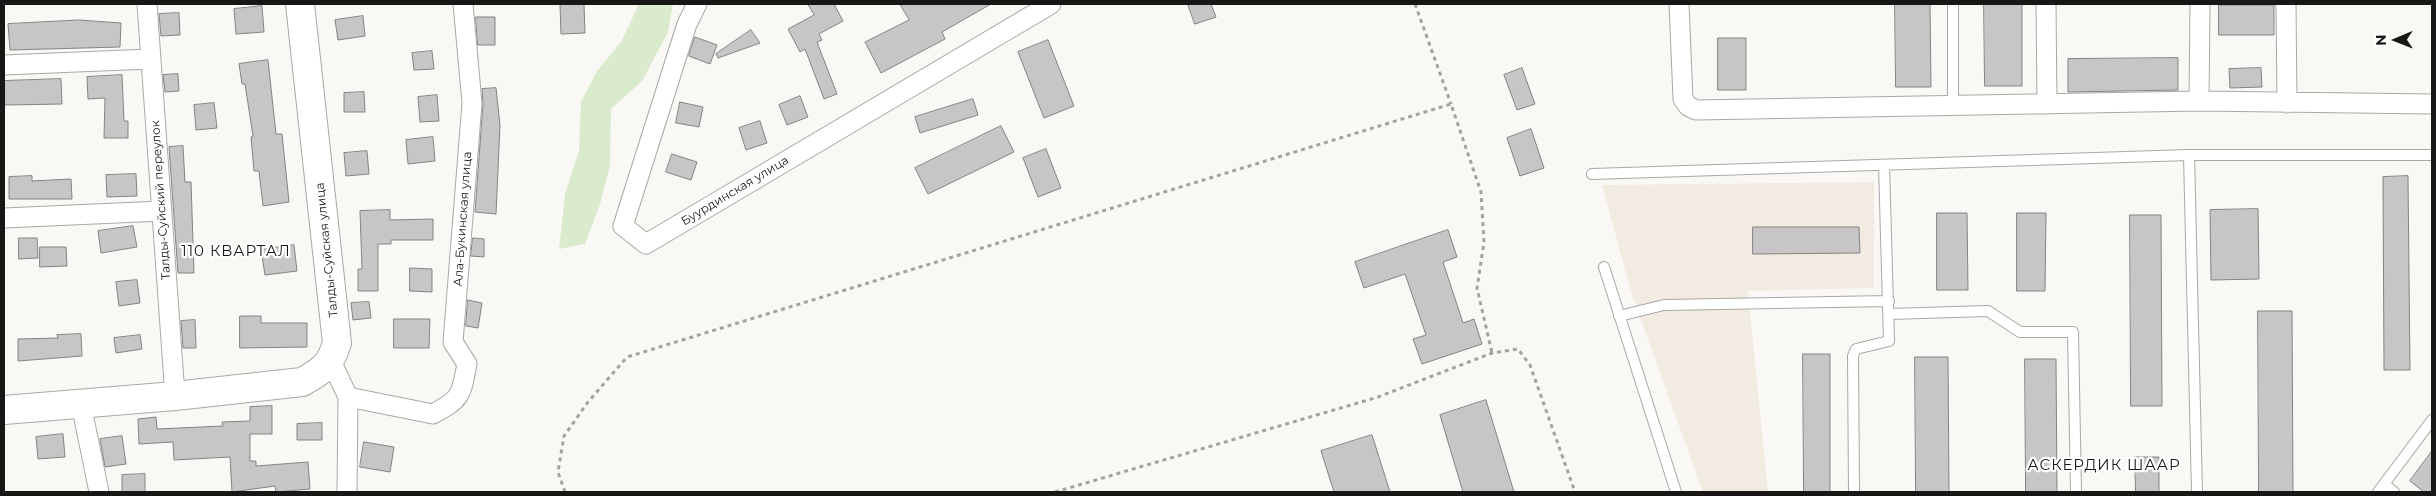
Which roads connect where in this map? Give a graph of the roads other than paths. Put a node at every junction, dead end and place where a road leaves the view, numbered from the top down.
1 (147, 4) edge
2 (300, 4) edge
3 (463, 4) edge
4 (698, 4) edge
5 (1051, 4) edge
6 (1680, 4) edge
7 (1952, 4) edge
8 (2046, 4) edge
9 (2200, 4) edge
10 (2286, 4) edge
11 (150, 59) junction
12 (4, 65) edge
13 (2199, 101) junction
14 (2287, 102) junction
15 (2047, 104) junction
16 (2432, 104) edge
17 (1953, 106) junction
18 (2189, 155) junction
19 (2432, 155) edge
20 (1884, 165) junction
21 (1592, 174) dead end
22 (162, 211) junction
23 (4, 218) edge
24 (1604, 267) dead end
25 (1889, 301) junction
26 (1889, 314) junction
27 (1619, 316) junction
28 (331, 361) junction
29 (175, 396) junction
30 (348, 397) junction
31 (81, 404) junction
32 (4, 410) edge
33 (2432, 420) edge
34 (2381, 488) edge
35 (99, 492) edge
36 (347, 492) edge
37 (1676, 492) edge
38 (1854, 492) edge
39 (2076, 492) edge
40 (2197, 492) edge
41 (2394, 492) edge

1 - 11 street, Талды-Суйский переулок
2 - 28 street, Талды-Суйская улица
3 - 30 street, Ала-Букинская улица
4 - 5 street, Буурдинская улица
6 - 17 street
7 - 17 lane
8 - 15 street
9 - 13 street
10 - 14 street
11 - 12 street
11 - 22 street, Талды-Суйский переулок
13 - 14 street
13 - 15 street
14 - 16 street
15 - 17 street
18 - 19 lane
18 - 20 lane
18 - 40 lane
20 - 21 lane
20 - 25 lane
22 - 23 street
22 - 29 street, Талды-Суйский переулок
24 - 27 lane
25 - 26 lane
25 - 27 lane
26 - 38 lane
26 - 39 lane
27 - 37 lane
28 - 29 street
28 - 30 street
29 - 31 street
30 - 36 street
31 - 32 street
31 - 35 street
33 - 34 lane
34 - 41 lane

